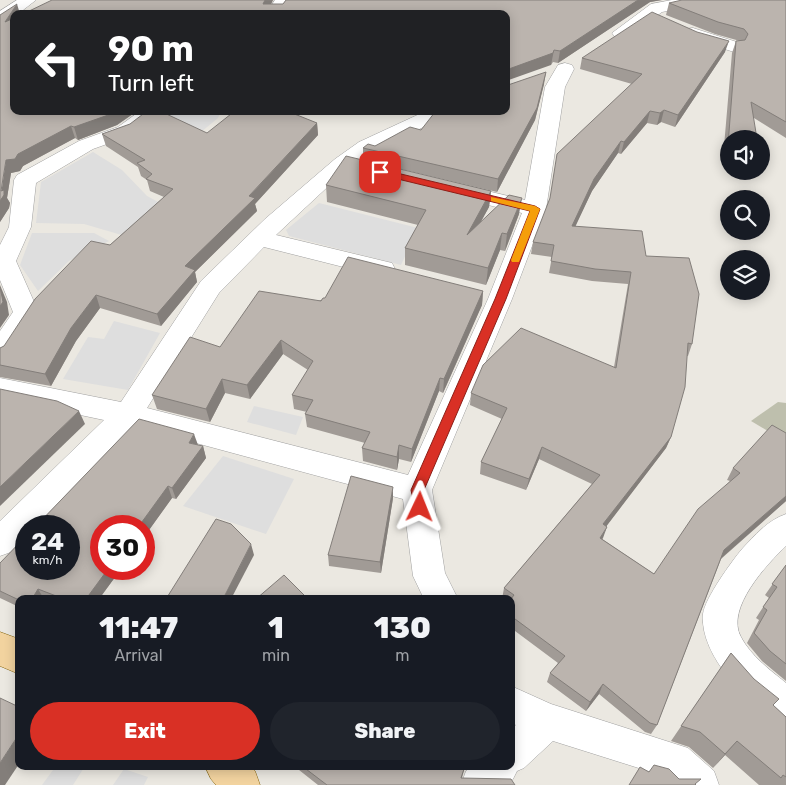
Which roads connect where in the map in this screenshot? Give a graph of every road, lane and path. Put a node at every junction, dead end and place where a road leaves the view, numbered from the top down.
1 (28, 0) edge
2 (286, 0) edge
3 (698, 0) edge
4 (12, 10) edge
5 (276, 10) edge
6 (657, 12) edge
7 (603, 44) edge
8 (734, 47) edge
9 (540, 78) edge
10 (147, 115) edge
11 (434, 115) edge
12 (342, 163) junction
13 (370, 170) edge
14 (438, 186) edge
15 (535, 209) junction
16 (259, 238) junction
17 (404, 274) edge
18 (0, 352) edge
19 (0, 388) edge
20 (128, 414) junction
21 (418, 490) junction
22 (786, 527) edge
23 (0, 542) edge
24 (440, 595) edge
25 (0, 648) edge
26 (15, 655) edge
27 (515, 706) edge
28 (786, 706) edge
29 (547, 721) junction
30 (515, 751) edge
31 (228, 770) edge
32 (496, 770) edge
33 (241, 785) edge
34 (480, 785) edge
35 (700, 785) edge

1 - 4 street
2 - 5 street
3 - 6 street
6 - 7 street
6 - 8 street
9 - 15 street
10 - 18 street
11 - 12 street
12 - 13 street
12 - 16 street
14 - 15 street
15 - 21 street
16 - 17 street
16 - 20 street
19 - 20 street
20 - 21 street
20 - 23 street
21 - 24 street
22 - 28 street
25 - 26 main road
27 - 29 street
29 - 30 street
29 - 35 street
31 - 33 main road
32 - 34 street

